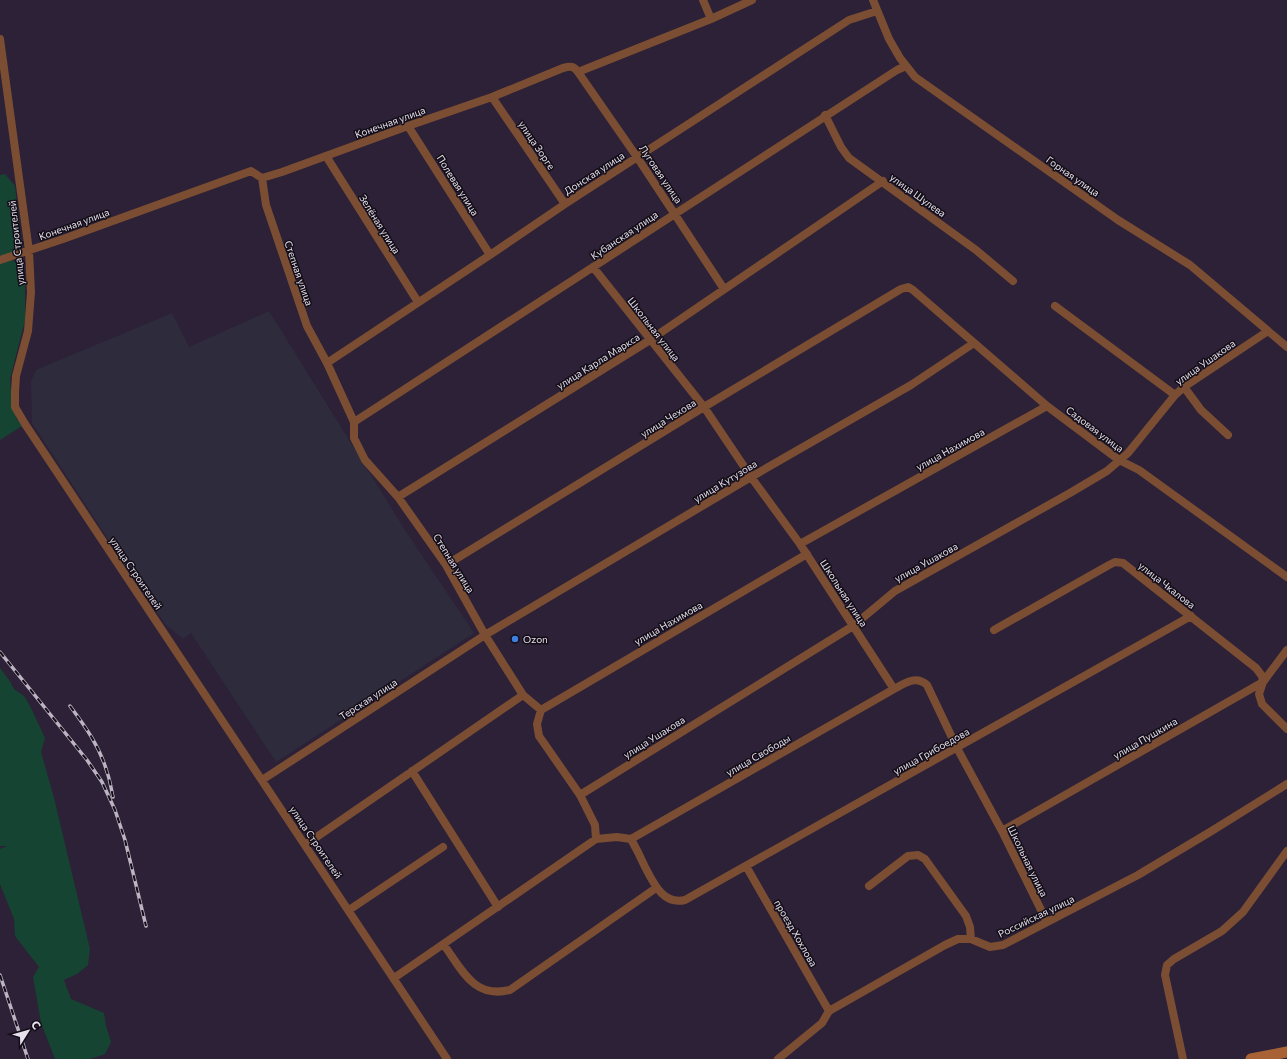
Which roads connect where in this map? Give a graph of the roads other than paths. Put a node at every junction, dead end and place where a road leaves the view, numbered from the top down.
1 (703, 0) edge
2 (752, 0) edge
3 (873, 0) edge
4 (878, 11) junction
5 (711, 19) junction
6 (0, 39) edge
7 (906, 66) junction
8 (578, 72) junction
9 (492, 97) junction
10 (825, 115) junction
11 (408, 126) junction
12 (326, 156) junction
13 (637, 157) junction
14 (262, 178) junction
15 (883, 181) junction
16 (565, 204) junction
17 (674, 213) junction
18 (29, 251) junction
19 (490, 255) junction
20 (0, 260) edge
21 (593, 267) junction
22 (1013, 281) dead end
23 (724, 289) junction
24 (901, 289) joint
25 (418, 302) junction
26 (1055, 306) dead end
27 (1268, 331) junction
28 (650, 340) junction
29 (974, 343) junction
30 (1287, 347) edge
31 (327, 363) junction
32 (1184, 387) junction
33 (1175, 395) junction
34 (1047, 406) junction
35 (704, 407) junction
36 (354, 422) junction
37 (1228, 435) dead end
38 (1119, 460) junction
39 (751, 477) junction
40 (398, 497) junction
41 (800, 544) junction
42 (806, 554) junction
43 (446, 565) junction
44 (1287, 577) edge
45 (1191, 616) junction
46 (854, 626) junction
47 (994, 630) dead end
48 (485, 635) junction
49 (1287, 650) edge
50 (1263, 682) junction
51 (894, 689) junction
52 (523, 695) junction
53 (540, 710) junction
54 (1287, 729) edge
55 (958, 748) junction
56 (412, 771) junction
57 (262, 780) junction
58 (1287, 784) edge
59 (580, 795) junction
60 (1002, 830) junction
61 (596, 839) junction
62 (631, 839) junction
63 (305, 845) junction
64 (443, 847) dead end
65 (1287, 851) edge
66 (746, 866) junction
67 (869, 886) dead end
68 (656, 888) junction
69 (498, 907) junction
70 (349, 910) junction
71 (1047, 922) junction
72 (970, 939) junction
73 (444, 945) junction
74 (394, 978) junction
75 (829, 1011) junction
76 (1287, 1052) edge
77 (1262, 1058) edge
78 (447, 1059) edge
79 (778, 1059) edge
80 (1183, 1059) edge
81 (1251, 1059) edge

1 - 5 street
2 - 5 street
3 - 4 street, Горная улица
4 - 7 street, Горная улица
4 - 13 street, Донская улица
5 - 8 street
6 - 18 street, улица Строителей
7 - 10 street, Кубанская улица
7 - 27 street, Горная улица
8 - 9 street, Конечная улица
8 - 13 street, Луговая улица
9 - 11 street, Конечная улица
9 - 16 street, улица Зорге
10 - 15 street, улица Шулева
10 - 17 street, Кубанская улица
11 - 12 street, Конечная улица
11 - 19 street, Полевая улица
12 - 14 street, Конечная улица
12 - 25 street, Зелёная улица
13 - 16 street, Донская улица
13 - 17 street, Луговая улица
14 - 18 street, Конечная улица
14 - 31 street, Степная улица
15 - 22 street, улица Шулева
15 - 23 street, улица Карла Маркса
16 - 19 street, Донская улица
17 - 21 street, Кубанская улица
17 - 23 street, Луговая улица
18 - 20 street
18 - 57 street, улица Строителей
19 - 25 street, Донская улица
21 - 28 street, Школьная улица
21 - 36 street, Кубанская улица
23 - 28 street, улица Карла Маркса
24 - 29 street, Садовая улица
24 - 35 street, улица Чехова
25 - 31 street, Донская улица
26 - 33 street
27 - 30 street, Горная улица
27 - 32 street, улица Ушакова
28 - 35 street, Школьная улица
28 - 40 street, улица Карла Маркса
29 - 34 street, Садовая улица
29 - 39 street, улица Кутузова
31 - 36 street, Степная улица
32 - 33 street, улица Ушакова
32 - 37 street
33 - 38 street, улица Ушакова
34 - 38 street, Садовая улица
34 - 41 street, улица Нахимова
35 - 39 street, Школьная улица
35 - 43 street, улица Чехова
36 - 40 street, Степная улица
38 - 44 street, Садовая улица
38 - 46 street, улица Ушакова
39 - 41 street, Школьная улица
39 - 48 street, улица Кутузова
40 - 43 street, Степная улица
41 - 42 street, Школьная улица
42 - 46 street, Школьная улица
42 - 53 street, улица Нахимова
43 - 48 street, Степная улица
45 - 47 street, улица Чкалова
45 - 50 street, улица Чкалова
45 - 55 street, улица Грибоедова
46 - 51 street, Школьная улица
46 - 59 street, улица Ушакова
48 - 52 street, Степная улица
48 - 57 street, Терская улица
49 - 50 street, улица Пушкина
50 - 54 street
50 - 60 street, улица Пушкина
51 - 55 street, Школьная улица
51 - 62 street, улица Свободы
52 - 53 street, Степная улица
52 - 56 street
53 - 59 street
55 - 60 street, Школьная улица
55 - 66 street, улица Грибоедова
56 - 63 street
56 - 69 street
57 - 63 street, улица Строителей
58 - 71 street, Российская улица
59 - 61 street
60 - 71 street, Школьная улица
61 - 62 street
61 - 69 street
62 - 68 street
63 - 70 street, улица Строителей
64 - 70 street
65 - 80 street
66 - 68 street, улица Грибоедова
66 - 75 street, проезд Хохлова
67 - 72 street
68 - 73 street
69 - 73 street
70 - 74 street, улица Строителей
71 - 72 street, Российская улица
72 - 75 street
73 - 74 street
74 - 78 street, улица Строителей
75 - 79 street
76 - 77 main road
77 - 81 main road

